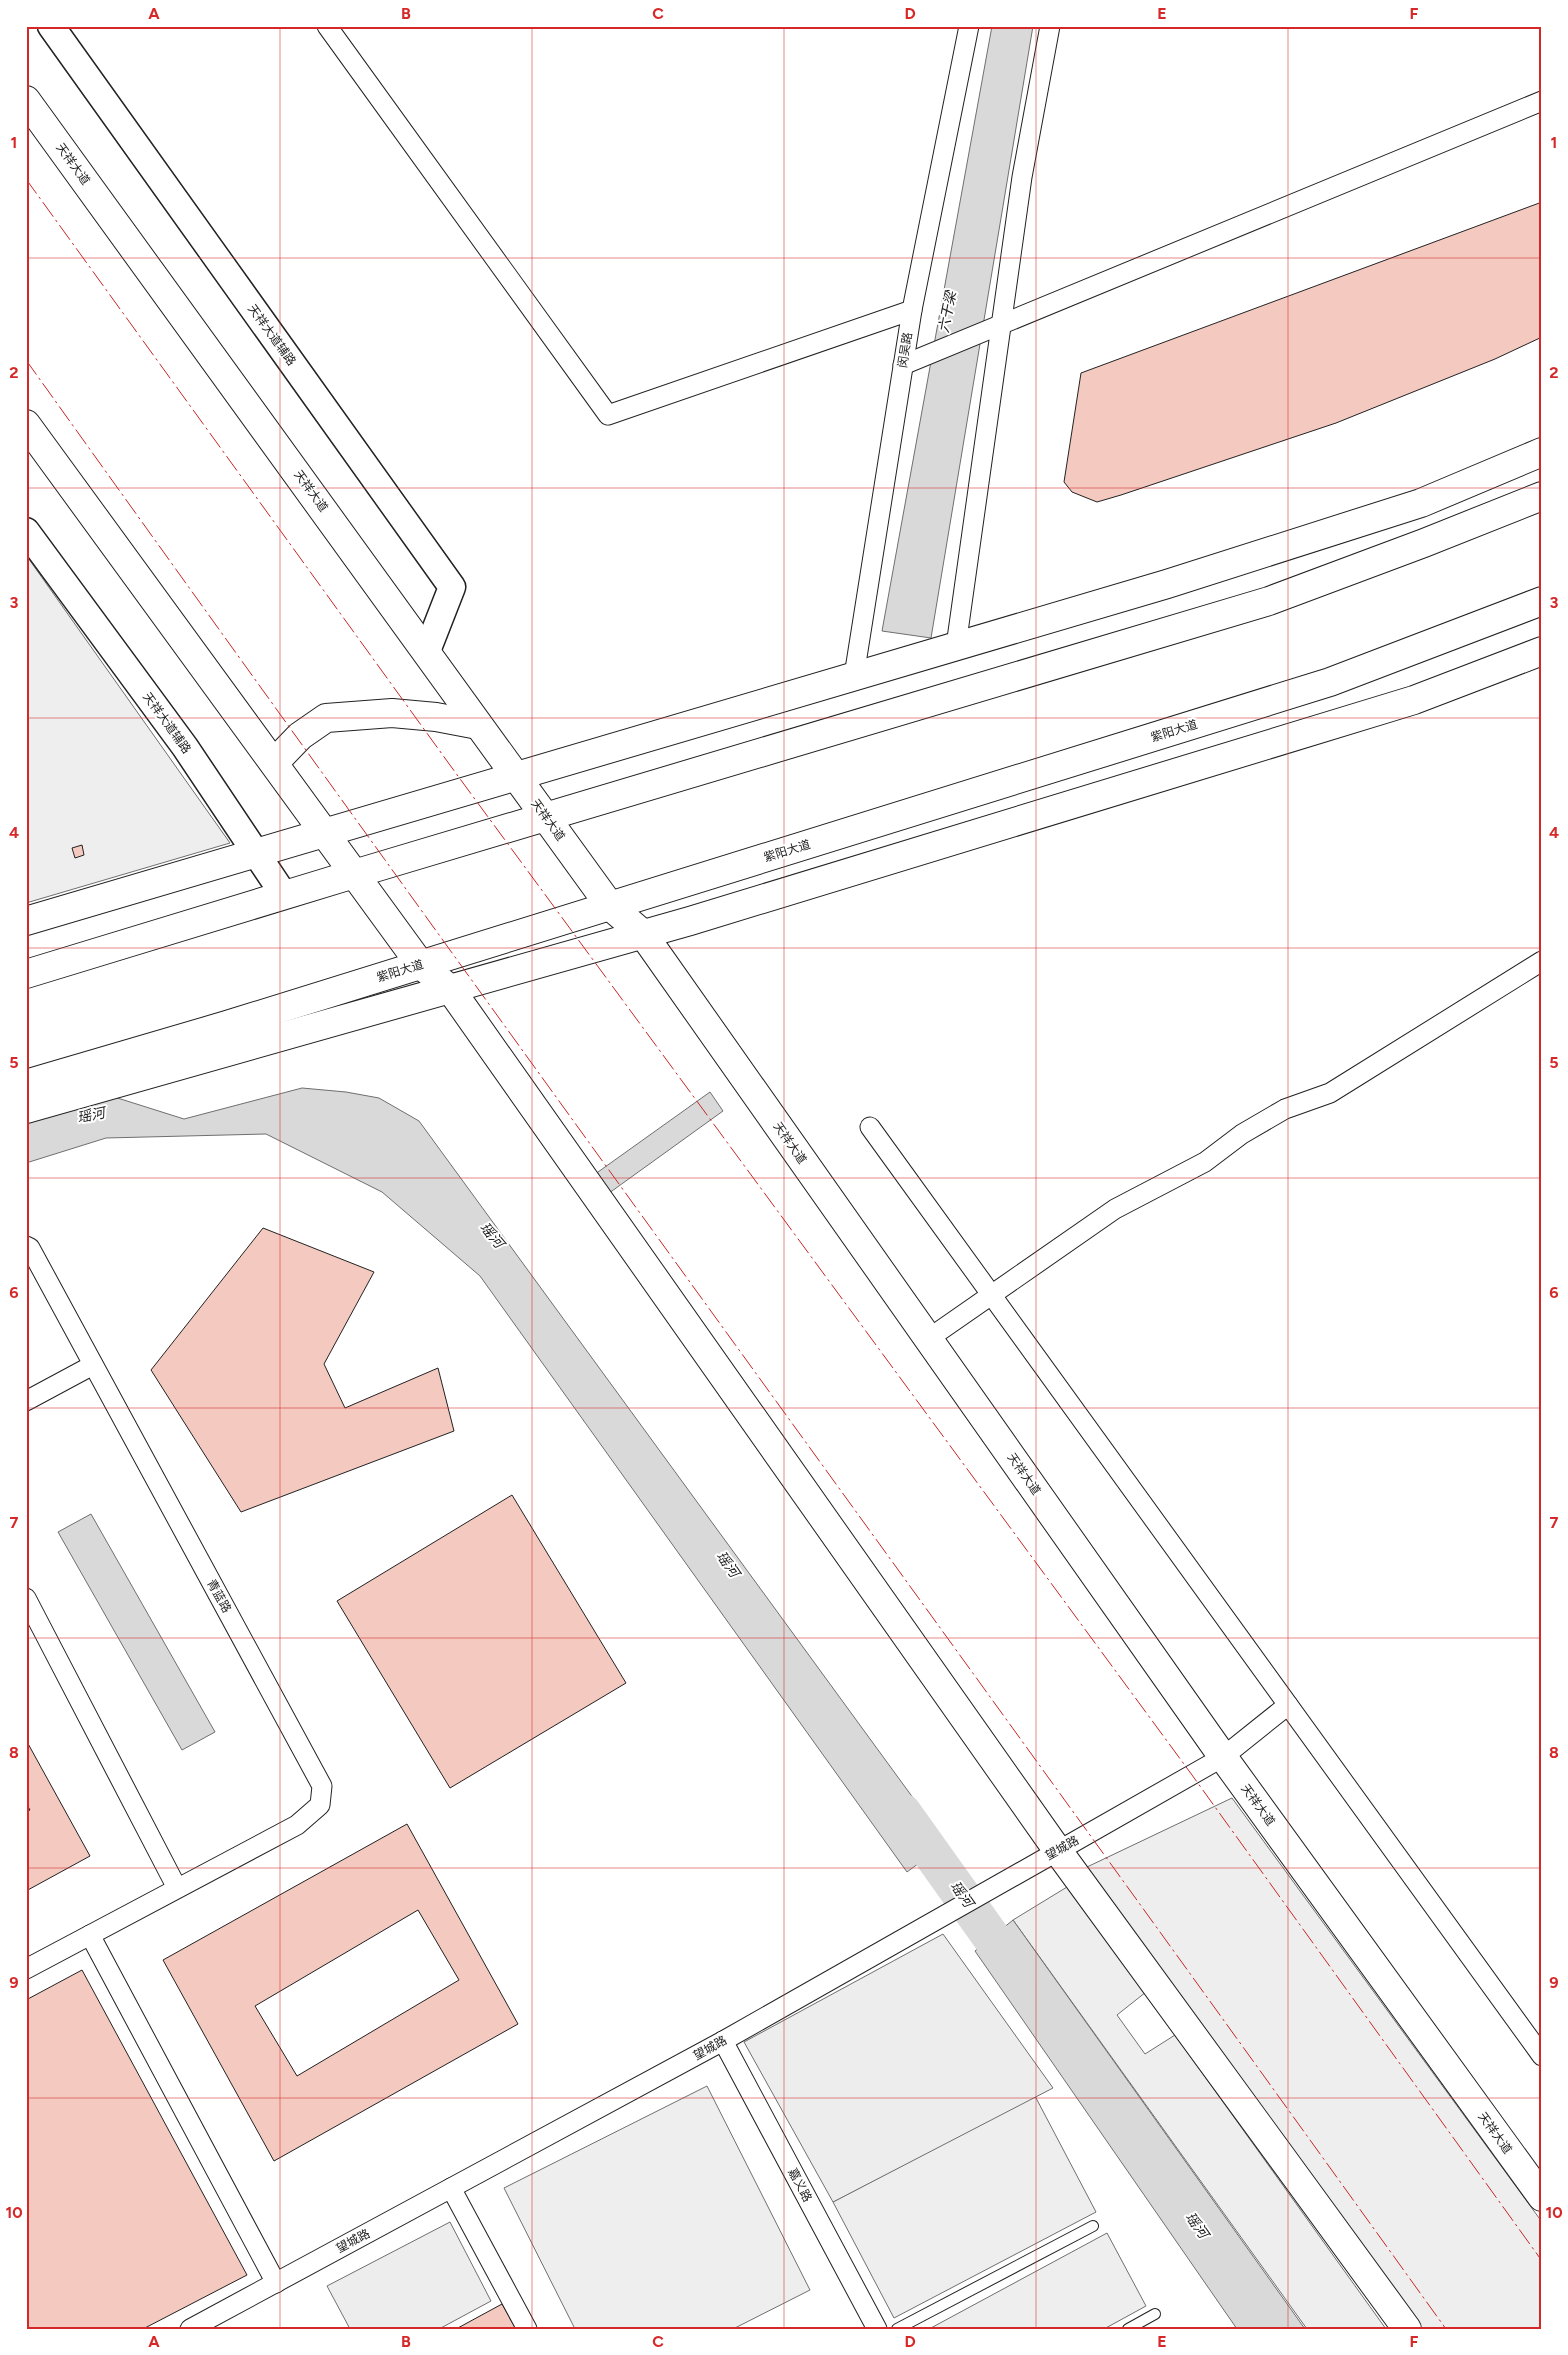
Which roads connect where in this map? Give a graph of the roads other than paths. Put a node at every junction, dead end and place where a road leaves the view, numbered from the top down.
1 (51, 26) edge
2 (327, 26) edge
3 (969, 26) edge
4 (1050, 26) edge
5 (26, 100) edge
6 (1542, 101) edge
7 (912, 310) junction
8 (1002, 324) junction
9 (903, 365) junction
10 (26, 424) edge
11 (1542, 452) edge
12 (1542, 496) edge
13 (26, 531) edge
14 (1542, 602) edge
15 (956, 646) junction
16 (428, 651) junction
17 (1542, 651) edge
18 (854, 676) junction
19 (478, 725) junction
20 (274, 763) junction
21 (517, 775) junction
22 (546, 816) junction
23 (323, 832) junction
24 (256, 852) junction
25 (354, 874) junction
26 (284, 895) junction
27 (610, 906) junction
28 (26, 921) edge
29 (643, 934) junction
30 (1542, 961) edge
31 (420, 964) junction
32 (26, 974) edge
33 (450, 990) junction
34 (26, 1084) edge
35 (26, 1109) edge
36 (870, 1127) dead end
37 (26, 1246) edge
38 (992, 1295) junction
39 (928, 1339) junction
40 (93, 1365) junction
41 (26, 1401) edge
42 (26, 1598) edge
43 (1288, 1705) junction
44 (1223, 1756) junction
45 (1058, 1851) junction
46 (177, 1888) junction
47 (90, 1935) junction
48 (26, 1969) edge
49 (722, 2041) junction
50 (1542, 2056) edge
51 (451, 2188) junction
52 (1542, 2197) edge
53 (1093, 2226) dead end
54 (276, 2283) junction
55 (1155, 2314) dead end
56 (190, 2329) edge
57 (527, 2329) edge
58 (877, 2329) edge
59 (897, 2329) edge
60 (1128, 2329) edge
61 (1407, 2329) edge

1 - 16 main road, 天祥大道辅路
2 - 7 street
3 - 7 street, 闵吴路
4 - 8 street
5 - 16 main road, 天祥大道
6 - 8 street
7 - 9 street, 闵吴路
8 - 9 street
8 - 15 street
9 - 18 street, 闵吴路
10 - 20 main road
11 - 15 main road
12 - 22 main road
13 - 24 main road, 天祥大道辅路
14 - 27 main road, 紫阳大道
15 - 18 main road
16 - 19 main road, 天祥大道
17 - 29 main road
18 - 21 main road
19 - 20 main road
19 - 21 main road, 天祥大道
20 - 23 main road
21 - 22 main road, 天祥大道
21 - 23 main road
22 - 25 main road
22 - 27 main road, 天祥大道
23 - 24 main road
23 - 25 main road
24 - 26 main road, 天祥大道辅路
24 - 28 main road
25 - 26 main road
25 - 31 main road
26 - 32 main road
27 - 29 main road, 天祥大道
27 - 31 main road, 紫阳大道
29 - 33 main road
29 - 39 main road, 天祥大道
30 - 38 street
31 - 33 main road
31 - 34 main road, 紫阳大道
33 - 35 main road
33 - 45 main road
36 - 38 street
37 - 40 street, 青蓝路
38 - 39 street
38 - 43 street
39 - 44 main road, 天祥大道
40 - 41 street
40 - 46 street, 青蓝路
42 - 46 street
43 - 44 street, 望城路
43 - 50 street
44 - 45 street, 望城路
44 - 52 main road, 天祥大道
45 - 49 street, 望城路
45 - 61 main road
46 - 47 street, 青蓝路
47 - 48 street, 青蓝路
47 - 54 street
49 - 51 street, 望城路
49 - 58 street, 嘉义路
51 - 54 street, 望城路
51 - 57 street
53 - 59 lane
54 - 56 street, 望城路
55 - 60 lane

